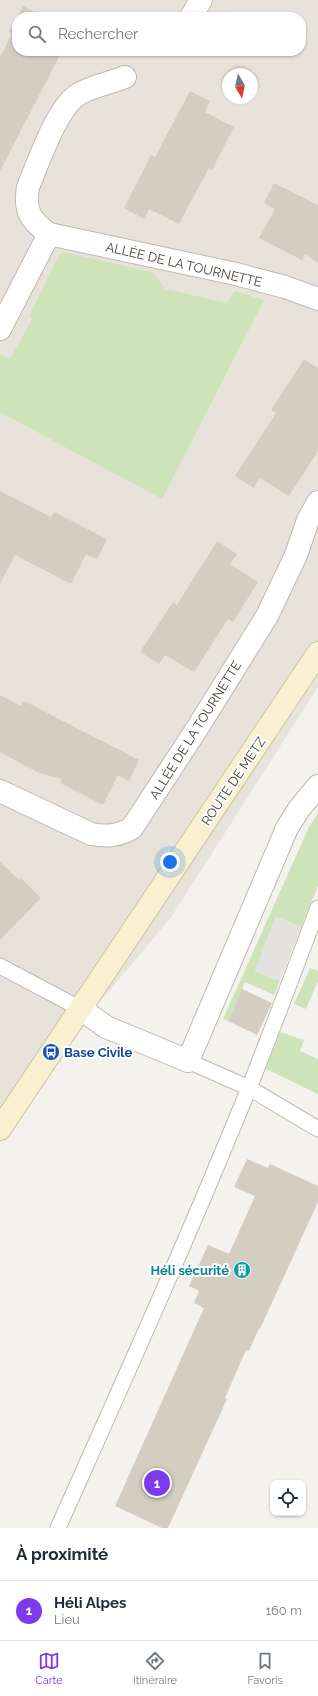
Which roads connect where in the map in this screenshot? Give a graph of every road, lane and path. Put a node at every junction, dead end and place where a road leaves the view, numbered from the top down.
1 (201, 0) edge
2 (194, 12) edge
3 (125, 77) dead end
4 (49, 234) junction
5 (318, 299) edge
6 (0, 329) edge
7 (318, 502) edge
8 (318, 653) edge
9 (318, 786) edge
10 (0, 791) edge
11 (318, 908) edge
12 (0, 966) edge
13 (81, 1009) junction
14 (188, 1061) junction
15 (249, 1088) junction
16 (0, 1129) edge
17 (318, 1129) edge
18 (58, 1528) edge

1 - 2 street
3 - 4 street, ALLÉE DE LA TOURNETTE
4 - 5 street, ALLÉE DE LA TOURNETTE
4 - 6 street
7 - 10 street, ALLÉE DE LA TOURNETTE
8 - 13 main road, ROUTE DE METZ
9 - 14 street
11 - 15 lane
12 - 13 lane
13 - 14 street
13 - 16 main road, ROUTE DE METZ
14 - 15 lane
15 - 17 lane
15 - 18 lane

